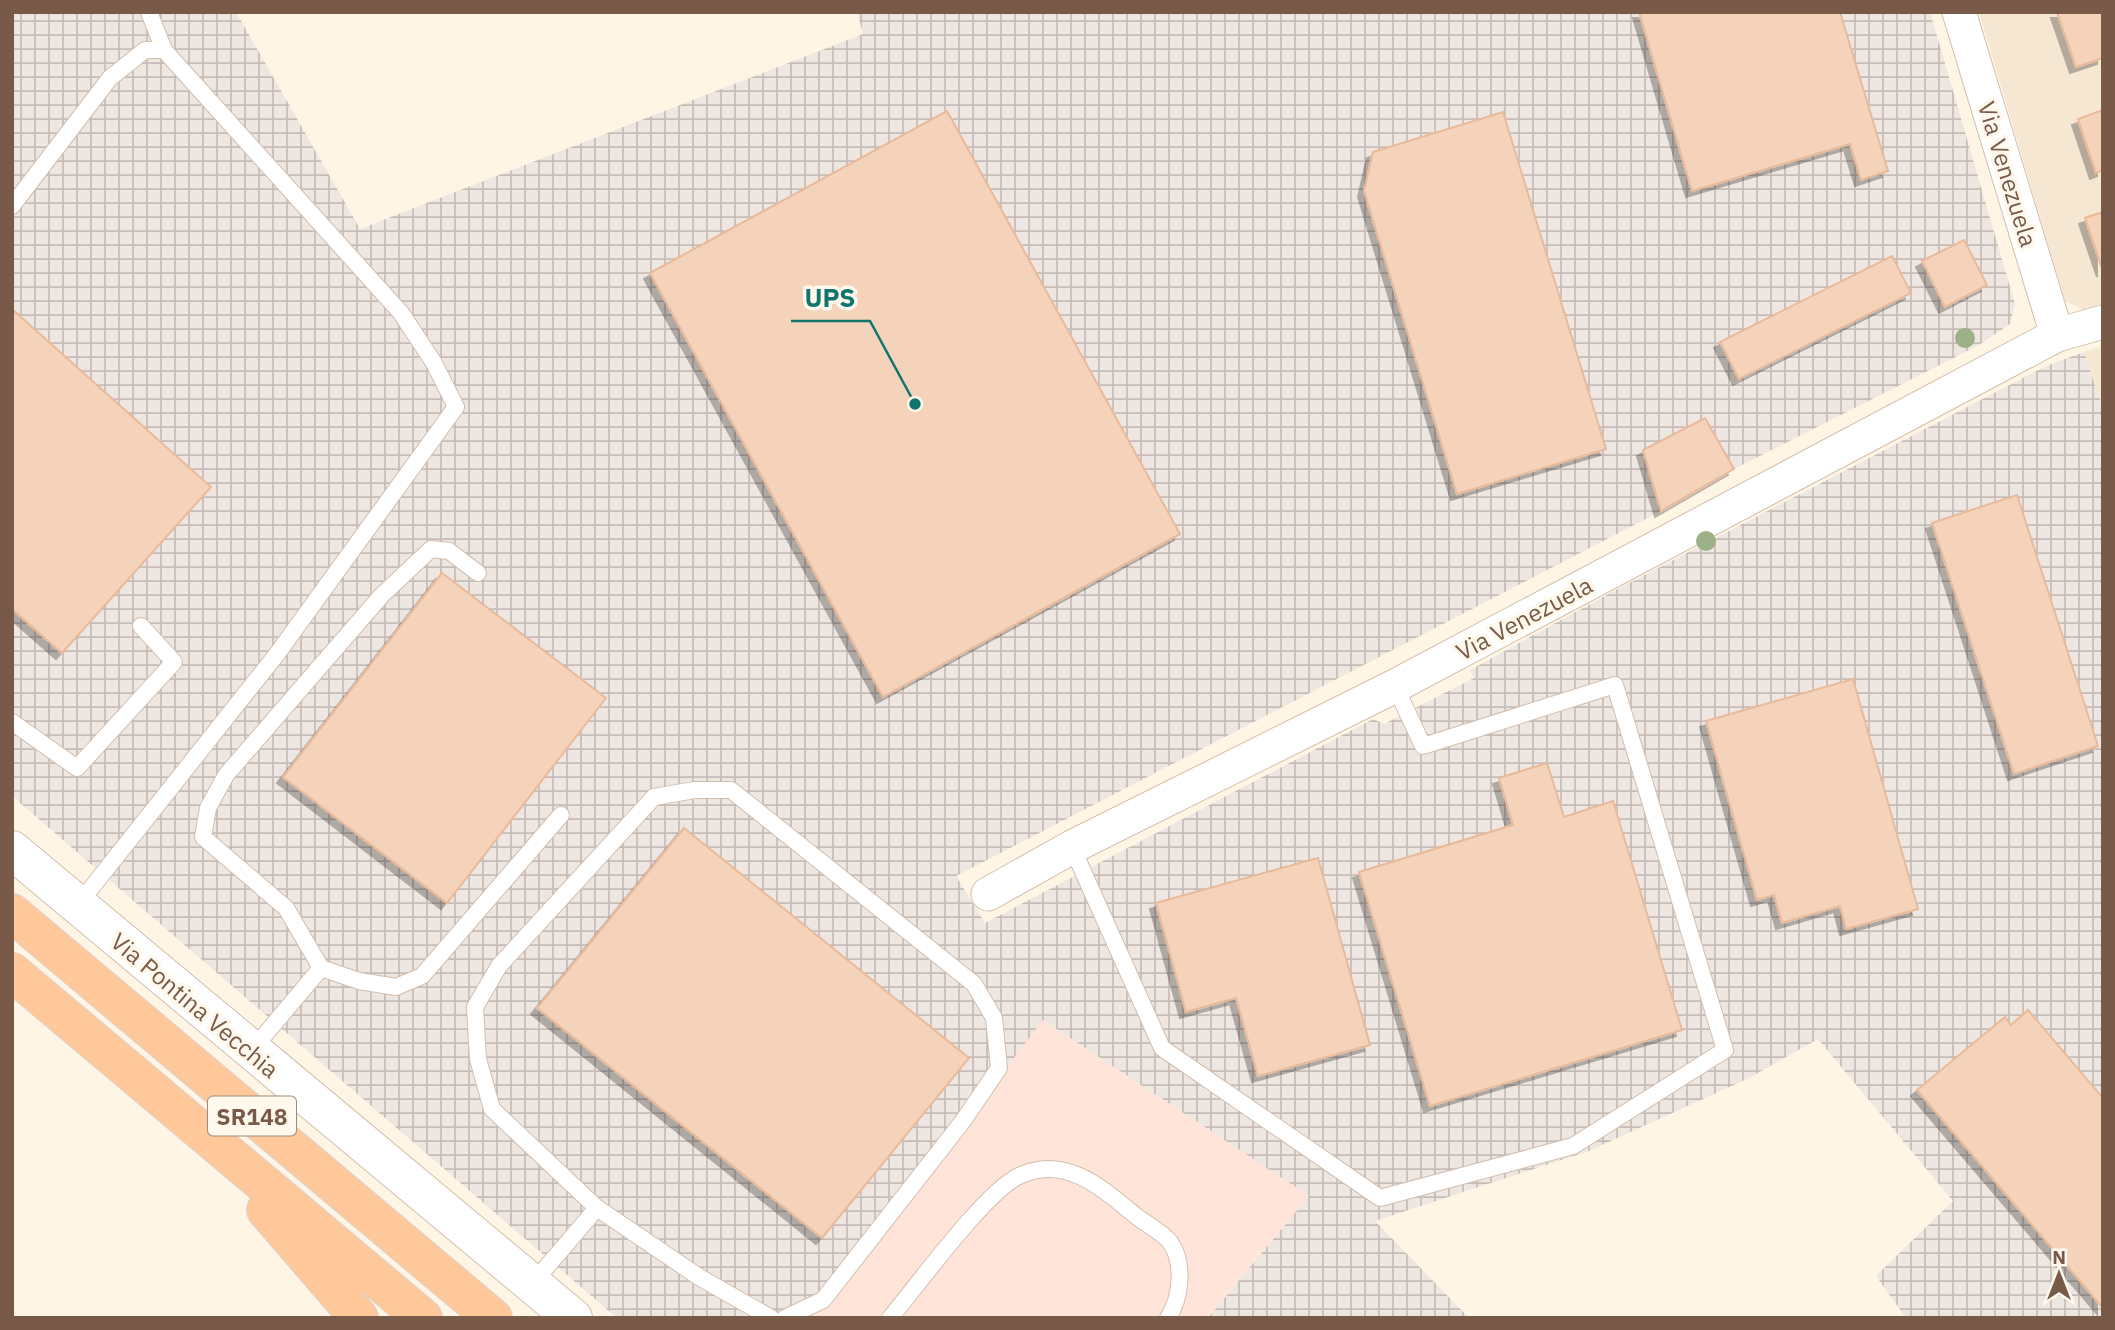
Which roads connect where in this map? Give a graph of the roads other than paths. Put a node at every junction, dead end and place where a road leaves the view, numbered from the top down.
1 (149, 12) edge
2 (1959, 12) edge
3 (164, 50) junction
4 (12, 206) edge
5 (2103, 322) edge
6 (2057, 335) junction
7 (478, 573) dead end
8 (141, 626) dead end
9 (1395, 686) junction
10 (12, 722) edge
11 (561, 815) dead end
12 (1072, 847) junction
13 (12, 850) edge
14 (988, 894) dead end
15 (78, 906) junction
16 (12, 913) edge
17 (321, 968) junction
18 (12, 972) edge
19 (250, 1052) junction
20 (191, 1124) junction
21 (597, 1208) junction
22 (532, 1284) junction
23 (359, 1318) edge
24 (423, 1318) edge
25 (493, 1318) edge
26 (573, 1318) edge
27 (771, 1318) edge
28 (785, 1318) edge
29 (890, 1318) edge
30 (1168, 1318) edge

1 - 3 lane
2 - 6 street, Via Venezuela
3 - 4 lane
3 - 15 lane
5 - 6 street, Via Venezuela
6 - 9 street, Via Venezuela
7 - 17 lane
8 - 10 lane
9 - 12 street, Via Venezuela
9 - 12 lane
11 - 17 lane
12 - 14 street, Via Venezuela
13 - 15 street, Via Pontina Vecchia
15 - 19 street, Via Pontina Vecchia
16 - 25 highway, SR148
17 - 19 lane
18 - 20 highway, SR148
19 - 22 street, Via Pontina Vecchia
20 - 23 highway
20 - 24 highway, SR148
21 - 22 lane
21 - 27 lane
21 - 28 lane
22 - 26 street, Via Pontina Vecchia
29 - 30 lane

